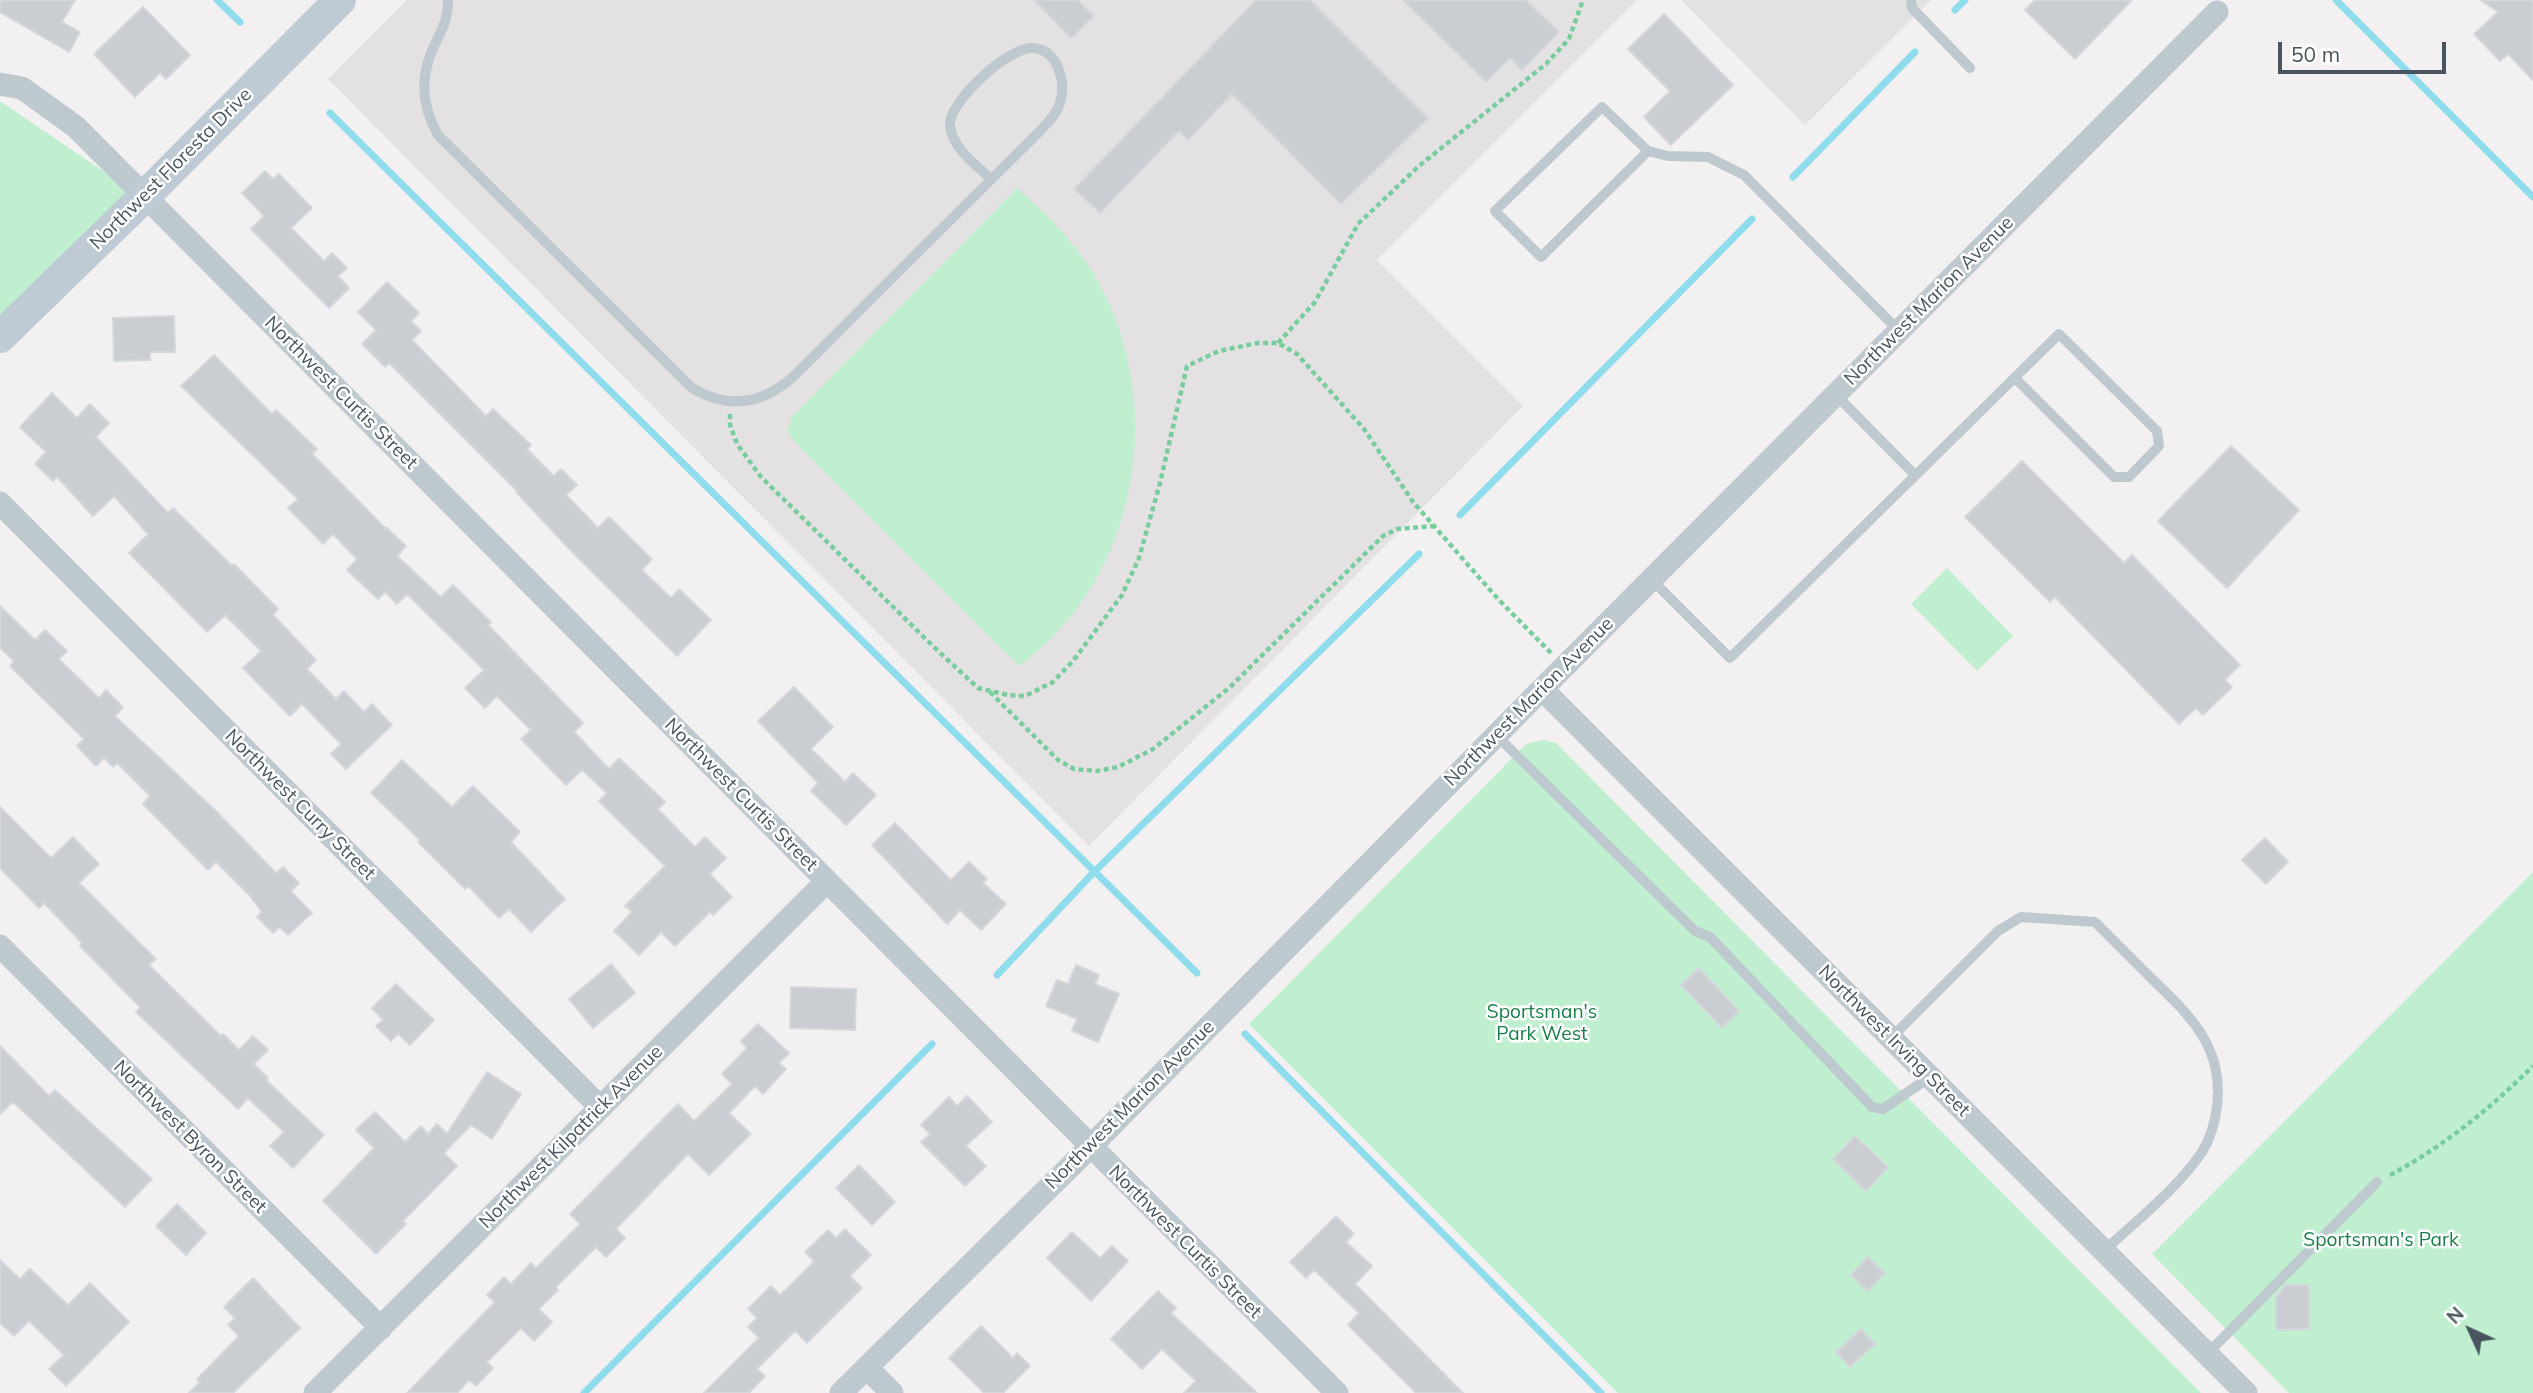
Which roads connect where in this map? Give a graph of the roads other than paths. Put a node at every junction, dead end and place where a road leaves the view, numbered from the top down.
1 (341, 0) edge
2 (448, 0) edge
3 (1911, 0) edge
4 (2217, 12) dead end
5 (1970, 68) dead end
6 (0, 84) edge
7 (1648, 151) junction
8 (991, 180) junction
9 (145, 196) junction
10 (1899, 331) junction
11 (0, 337) edge
12 (2015, 378) junction
13 (1835, 394) junction
14 (1915, 475) junction
15 (0, 503) edge
16 (1651, 579) junction
17 (1542, 689) junction
18 (1496, 735) junction
19 (827, 881) junction
20 (0, 946) edge
21 (1891, 1038) junction
22 (1930, 1077) junction
23 (600, 1107) junction
24 (1090, 1147) junction
25 (2377, 1182) road end
26 (2104, 1251) junction
27 (381, 1328) junction
28 (2207, 1353) junction
29 (867, 1368) junction
30 (315, 1393) edge
31 (841, 1393) edge
32 (892, 1393) edge
33 (1337, 1393) edge
34 (2246, 1393) edge

1 - 9 street, Northwest Floresta Drive
2 - 8 lane
3 - 5 lane
4 - 10 street, Northwest Marion Avenue
6 - 9 street, Northwest Curtis Street
7 - 7 lane
7 - 10 lane
8 - 8 lane
9 - 11 street, Northwest Floresta Drive
9 - 19 street, Northwest Curtis Street
10 - 13 street, Northwest Marion Avenue
12 - 12 lane
12 - 14 lane
13 - 14 lane
13 - 16 street, Northwest Marion Avenue
14 - 16 lane
15 - 23 street, Northwest Curry Street
16 - 17 street, Northwest Marion Avenue
17 - 18 street, Northwest Marion Avenue
17 - 21 street, Northwest Irving Street
18 - 22 lane
18 - 24 street, Northwest Marion Avenue
19 - 23 street, Northwest Kilpatrick Avenue
19 - 24 street, Northwest Curtis Street
20 - 27 street, Northwest Byron Street
21 - 22 street, Northwest Irving Street
21 - 26 lane
22 - 26 street, Northwest Irving Street
23 - 27 street, Northwest Kilpatrick Avenue
24 - 29 street, Northwest Marion Avenue
24 - 33 street, Northwest Curtis Street
25 - 28 lane
26 - 28 street, Northwest Irving Street
27 - 30 street, Northwest Kilpatrick Avenue
28 - 34 street, Northwest Irving Street
29 - 31 street, Northwest Marion Avenue
29 - 32 street

